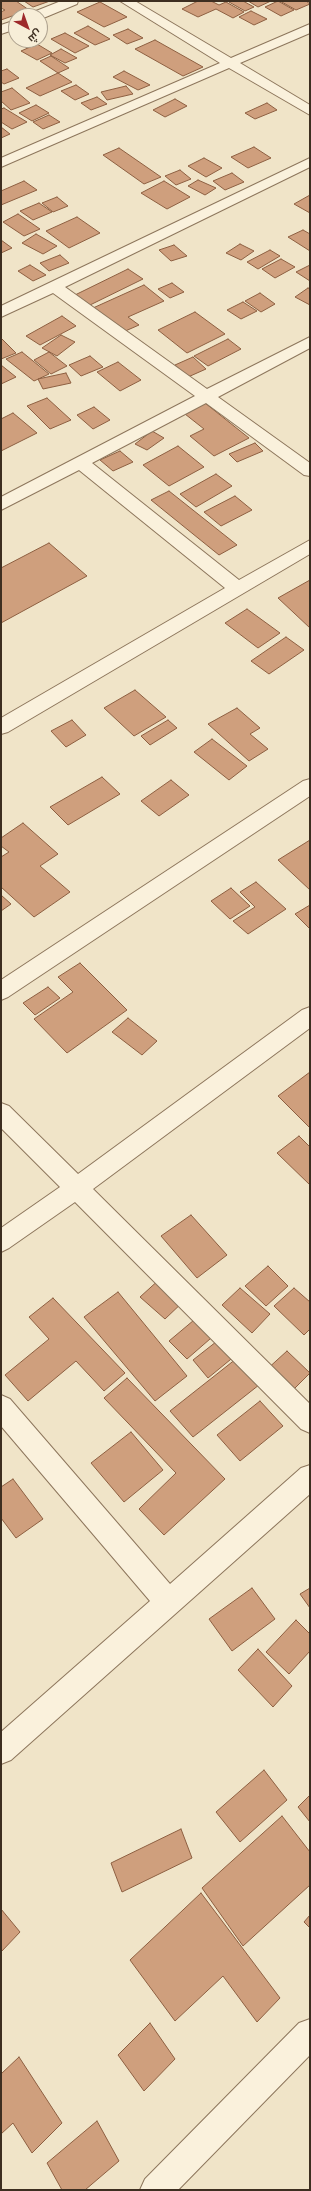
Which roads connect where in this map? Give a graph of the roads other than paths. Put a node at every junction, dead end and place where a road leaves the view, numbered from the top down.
1 (72, 1) edge
2 (126, 1) edge
3 (48, 11) edge
4 (310, 28) edge
5 (230, 63) junction
6 (310, 111) edge
7 (310, 162) edge
8 (1, 163) edge
9 (54, 286) junction
10 (1, 312) edge
11 (310, 342) edge
12 (208, 397) junction
13 (79, 462) junction
14 (310, 470) edge
15 (1, 504) edge
16 (310, 546) edge
17 (237, 588) junction
18 (1, 728) edge
19 (310, 786) edge
20 (1, 991) edge
21 (310, 1016) edge
22 (1, 1113) edge
23 (77, 1188) junction
24 (1, 1241) edge
25 (1, 1407) edge
26 (310, 1421) edge
27 (310, 1477) edge
28 (168, 1602) junction
29 (1, 1750) edge
30 (310, 2034) edge
31 (156, 2190) edge

1 - 3 street
2 - 5 street
4 - 5 street
5 - 6 street
5 - 8 street
7 - 9 street
9 - 10 street
9 - 12 street
11 - 12 street
12 - 13 street
12 - 14 street
13 - 15 street
13 - 17 street
16 - 17 street
17 - 18 street
19 - 20 street
21 - 23 street
22 - 23 street
23 - 24 street
23 - 26 street
25 - 28 street
27 - 28 street
28 - 29 street
30 - 31 street

